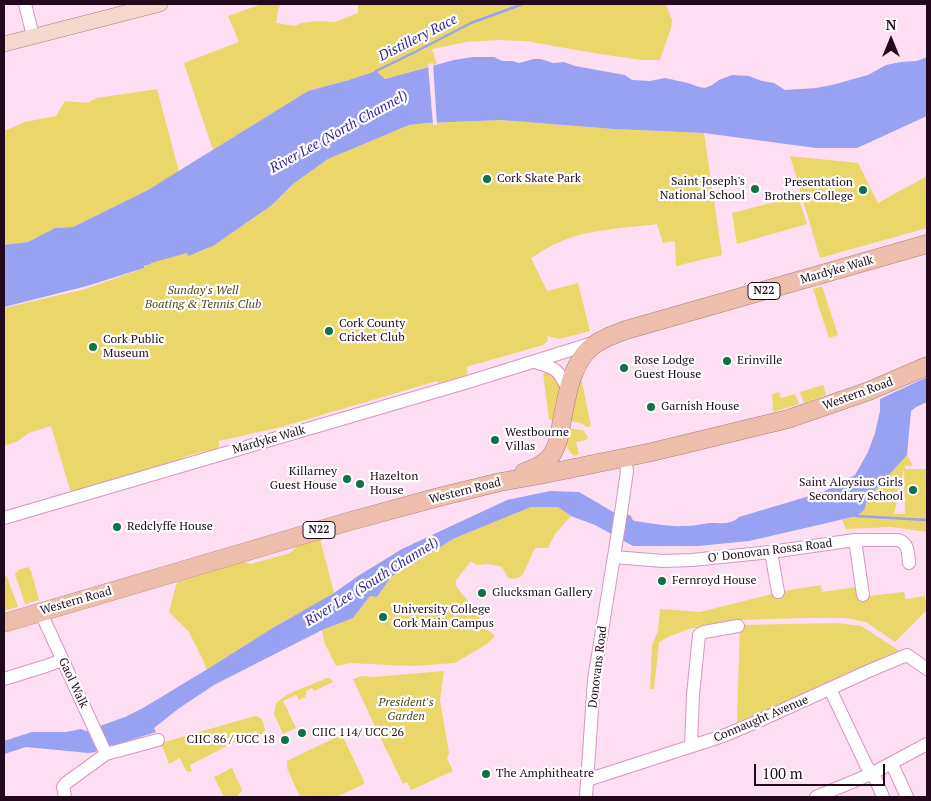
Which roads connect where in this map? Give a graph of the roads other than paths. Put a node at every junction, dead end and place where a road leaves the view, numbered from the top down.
1 (25, 4) edge
2 (160, 4) edge
3 (142, 6) edge
4 (32, 36) junction
5 (4, 44) edge
6 (927, 244) edge
7 (603, 340) junction
8 (534, 362) junction
9 (927, 366) edge
10 (568, 390) junction
11 (558, 439) junction
12 (625, 458) junction
13 (585, 466) junction
14 (500, 482) junction
15 (4, 518) edge
16 (855, 540) junction
17 (771, 552) junction
18 (614, 557) junction
19 (909, 563) dead end
20 (778, 592) dead end
21 (863, 595) dead end
22 (40, 612) junction
23 (4, 623) edge
24 (738, 626) dead end
25 (62, 660) junction
26 (927, 669) edge
27 (4, 679) edge
28 (830, 689) junction
29 (158, 740) dead end
30 (927, 744) edge
31 (691, 746) junction
32 (105, 751) junction
33 (892, 764) junction
34 (871, 774) junction
35 (587, 780) junction
36 (66, 797) edge
37 (586, 797) edge
38 (816, 797) edge
39 (883, 797) edge
40 (907, 797) edge

1 - 4 street
2 - 3 main road
3 - 4 main road
4 - 5 main road
6 - 7 highway, Mardyke Walk / N22
7 - 8 street, Mardyke Walk
7 - 10 highway, Mardyke Walk / N22
8 - 10 street
8 - 15 street, Mardyke Walk
9 - 12 highway, Western Road / N22
10 - 11 highway, Mardyke Walk / N22
11 - 13 highway
11 - 14 highway, N22
12 - 13 highway, Western Road / N22
12 - 18 street, Donovans Road
13 - 14 highway, Western Road / N22
14 - 22 highway, Western Road / N22
16 - 17 street, O' Donovan Rossa Road
16 - 19 street, O' Donovan Rossa Road
16 - 21 street
17 - 18 street, O' Donovan Rossa Road
17 - 20 street
18 - 35 street, Donovans Road
22 - 23 highway, Western Road / N22
22 - 25 street, Gaol Walk
24 - 31 street
25 - 27 street
25 - 32 street, Gaol Walk
26 - 28 street, Connaught Avenue
28 - 31 street, Connaught Avenue
28 - 34 street
29 - 32 street
30 - 33 street
31 - 35 street, Connaught Avenue
32 - 36 street
33 - 34 street
33 - 40 street
34 - 38 street
34 - 39 street
35 - 37 street, Donovans Road

